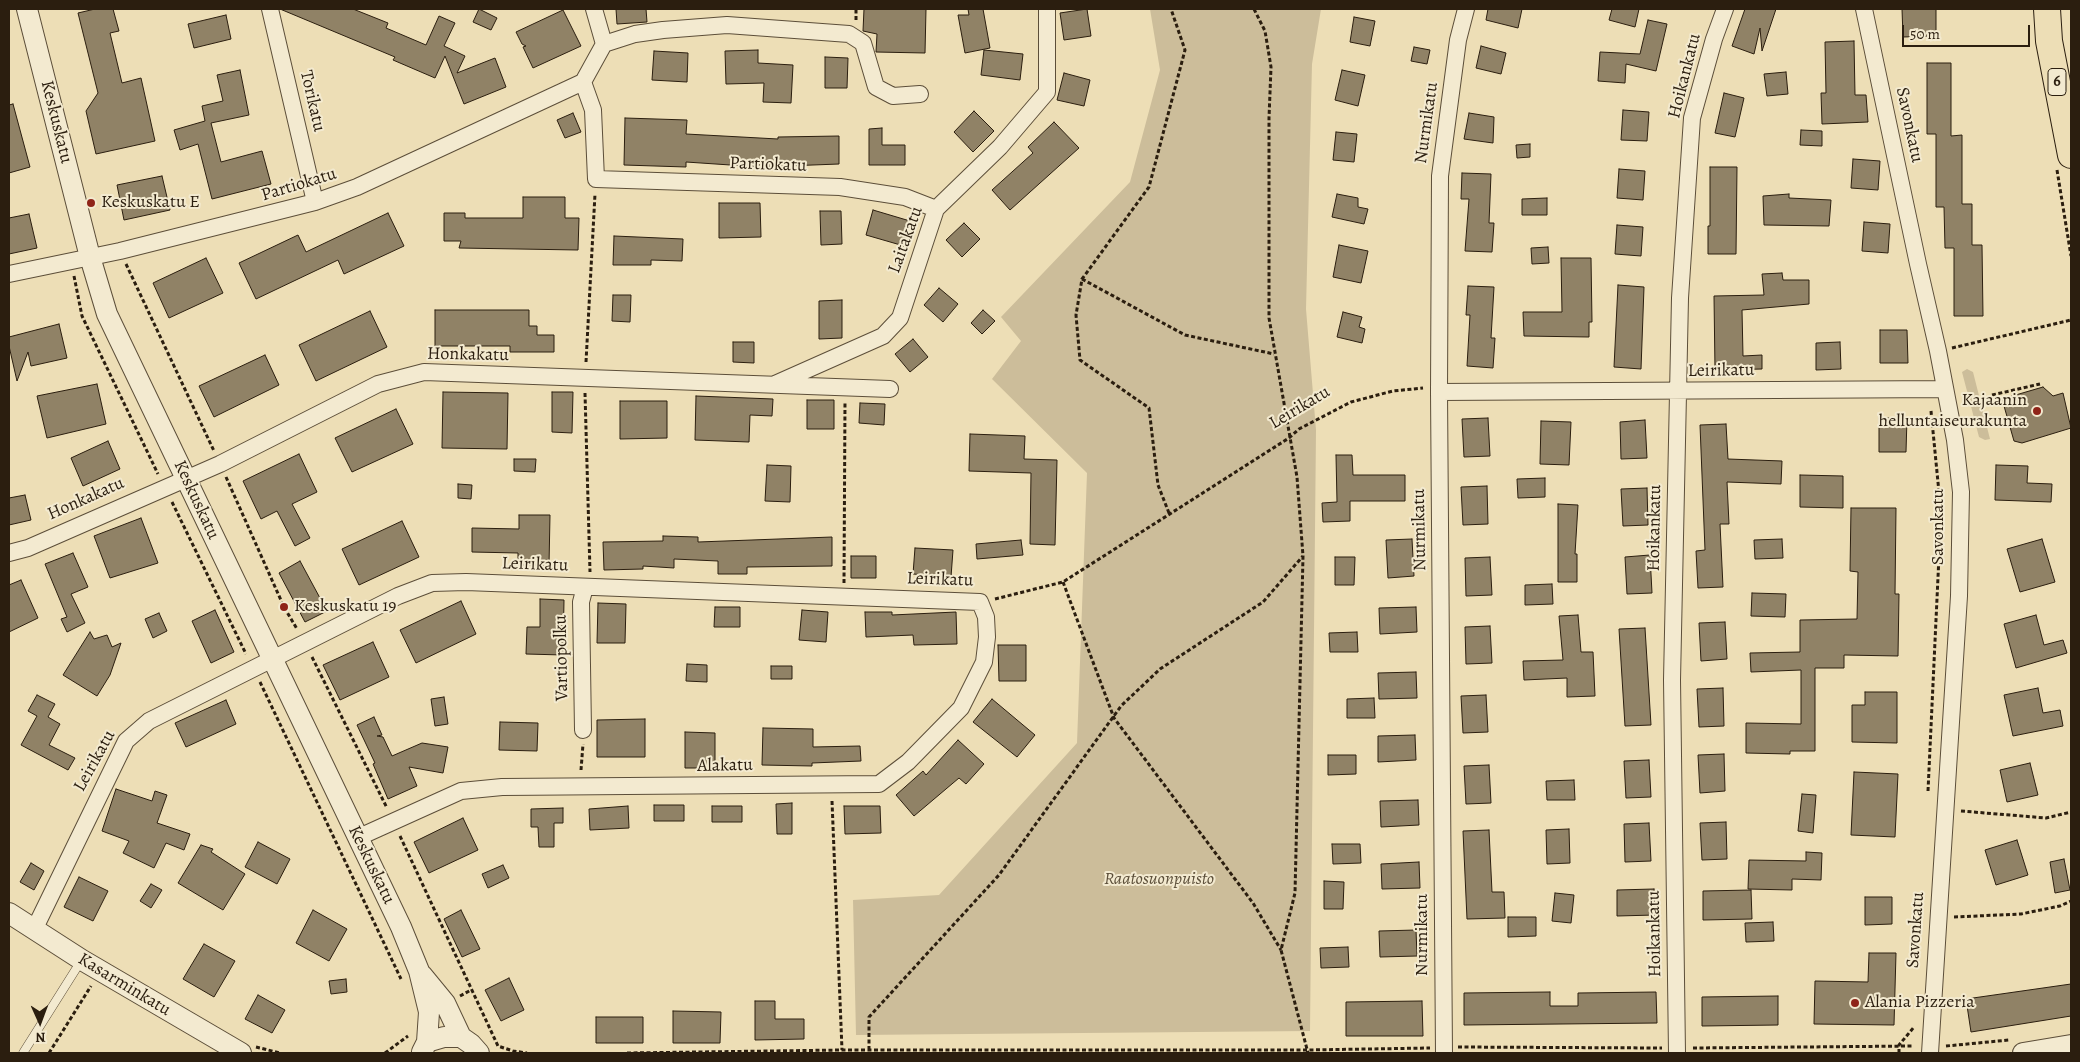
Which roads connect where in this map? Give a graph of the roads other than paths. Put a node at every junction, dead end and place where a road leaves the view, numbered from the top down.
1 (27, 9) edge
2 (270, 9) edge
3 (594, 9) edge
4 (1047, 9) edge
5 (1466, 9) edge
6 (1724, 9) edge
7 (1864, 9) edge
8 (2048, 9) edge
9 (604, 44) junction
10 (583, 82) junction
11 (920, 94) dead end
12 (2068, 166) edge
13 (315, 202) junction
14 (936, 208) junction
15 (90, 257) junction
16 (9, 274) edge
17 (771, 386) junction
18 (890, 389) dead end
19 (1937, 389) junction
20 (1439, 392) junction
21 (1677, 392) junction
22 (185, 478) junction
23 (9, 554) edge
24 (585, 587) junction
25 (980, 602) joint
26 (272, 659) junction
27 (583, 730) road end
28 (357, 838) junction
29 (9, 913) edge
30 (34, 930) junction
31 (82, 960) junction
32 (420, 971) junction
33 (461, 1037) junction
34 (2071, 1045) edge
35 (2017, 1047) edge
36 (424, 1048) edge
37 (1444, 1050) edge
38 (1677, 1050) edge
39 (1930, 1050) edge
40 (23, 1053) edge
41 (241, 1053) edge
42 (479, 1053) edge

1 - 15 street, Keskuskatu
2 - 13 street, Torikatu
3 - 9 street
4 - 14 street, Laitakatu
5 - 20 street, Nurmikatu
6 - 21 street, Hoikankatu
7 - 19 street, Savonkatu
8 - 12 highway, 6
9 - 10 street
9 - 11 street
10 - 13 street, Partiokatu
10 - 14 street, Partiokatu
13 - 15 street, Partiokatu
14 - 17 street, Laitakatu
15 - 16 street, Partiokatu
15 - 22 street, Keskuskatu
17 - 18 street, Honkakatu
17 - 22 street, Honkakatu
19 - 21 street, Leirikatu
19 - 39 street, Savonkatu
20 - 21 street, Leirikatu
20 - 37 street, Nurmikatu
21 - 38 street, Hoikankatu
22 - 23 street, Honkakatu
22 - 26 street, Keskuskatu
24 - 25 street, Leirikatu
24 - 26 street, Leirikatu
24 - 27 street, Vartiopolku
25 - 28 street, Alakatu
26 - 28 street, Keskuskatu
26 - 30 street, Leirikatu
28 - 32 street, Keskuskatu
29 - 30 street, Kasarminkatu
30 - 31 street, Kasarminkatu
31 - 40 lane
31 - 41 street, Kasarminkatu
32 - 33 street, Keskuskatu
32 - 36 street, Keskuskatu
33 - 36 street
33 - 42 street
34 - 35 street

